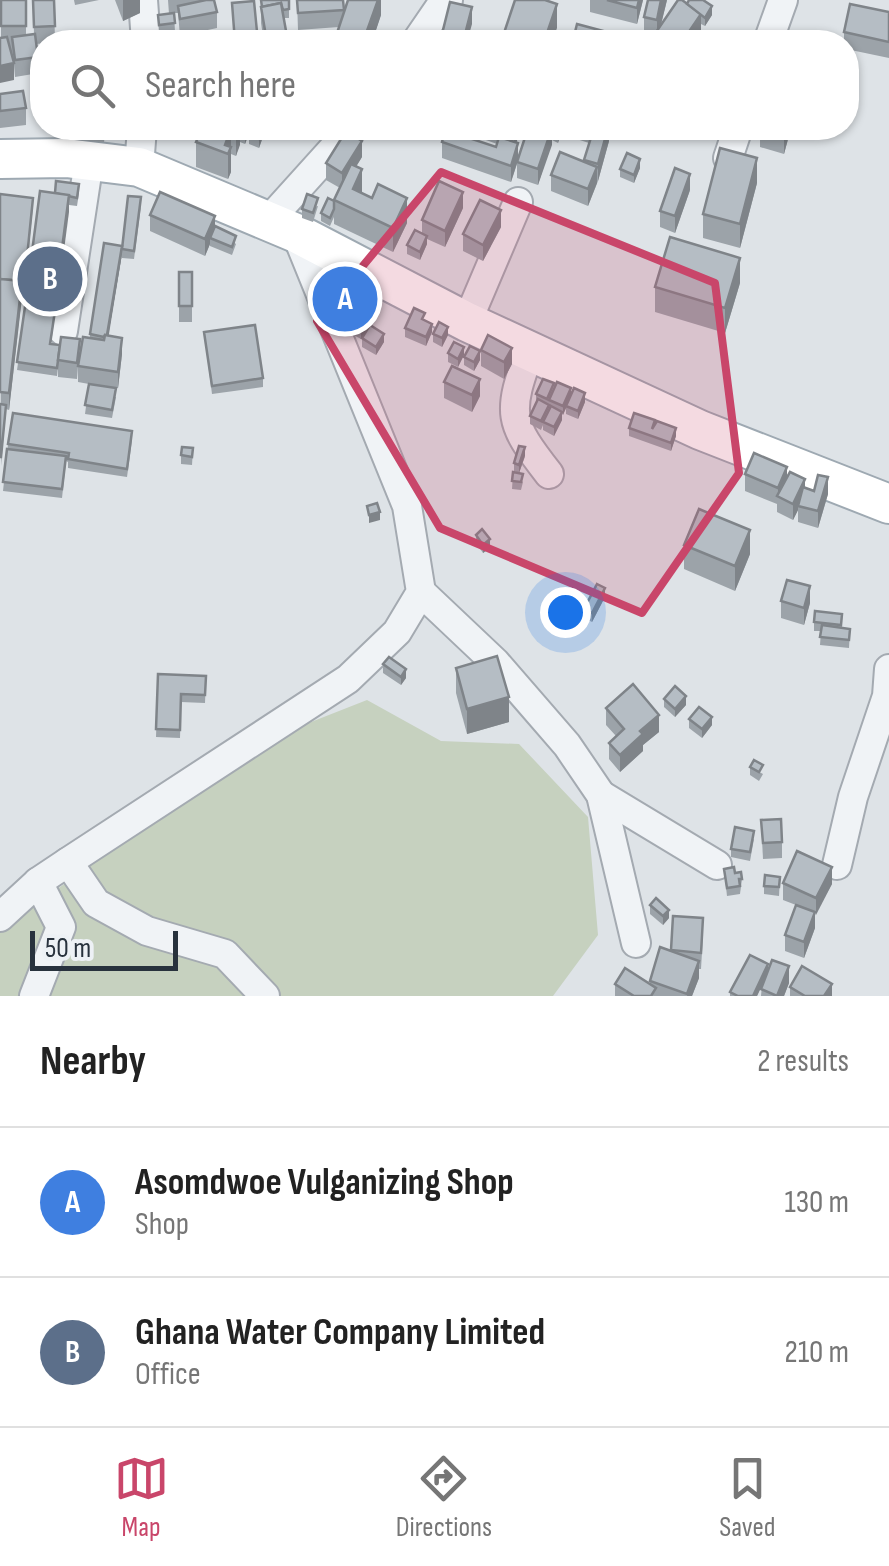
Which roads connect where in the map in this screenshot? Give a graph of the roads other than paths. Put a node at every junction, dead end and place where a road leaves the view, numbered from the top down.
1 (143, 0) edge
2 (448, 0) edge
3 (783, 0) edge
4 (145, 30) edge
5 (424, 30) edge
6 (772, 30) edge
7 (141, 140) edge
8 (343, 140) edge
9 (734, 140) edge
10 (728, 158) edge
11 (0, 159) edge
12 (90, 161) junction
13 (138, 167) junction
14 (518, 202) dead end
15 (282, 226) junction
16 (466, 322) junction
17 (63, 331) dead end
18 (530, 352) junction
19 (549, 474) dead end
20 (889, 504) edge
21 (420, 592) junction
22 (889, 669) edge
23 (601, 795) junction
24 (68, 862) junction
25 (717, 865) dead end
26 (837, 865) dead end
27 (38, 882) junction
28 (0, 917) edge
29 (636, 942) dead end
30 (34, 996) edge
31 (265, 996) edge

1 - 4 street
2 - 5 street
3 - 6 street
7 - 13 street
8 - 15 street
9 - 10 street
11 - 12 main road
12 - 13 main road
12 - 17 street
13 - 15 main road
14 - 16 street
15 - 16 main road
15 - 21 street
16 - 18 main road
18 - 19 street
18 - 20 main road
21 - 23 street
21 - 24 street
22 - 26 street
23 - 25 street
23 - 29 street
24 - 27 street
24 - 31 street
27 - 28 street
27 - 30 street

